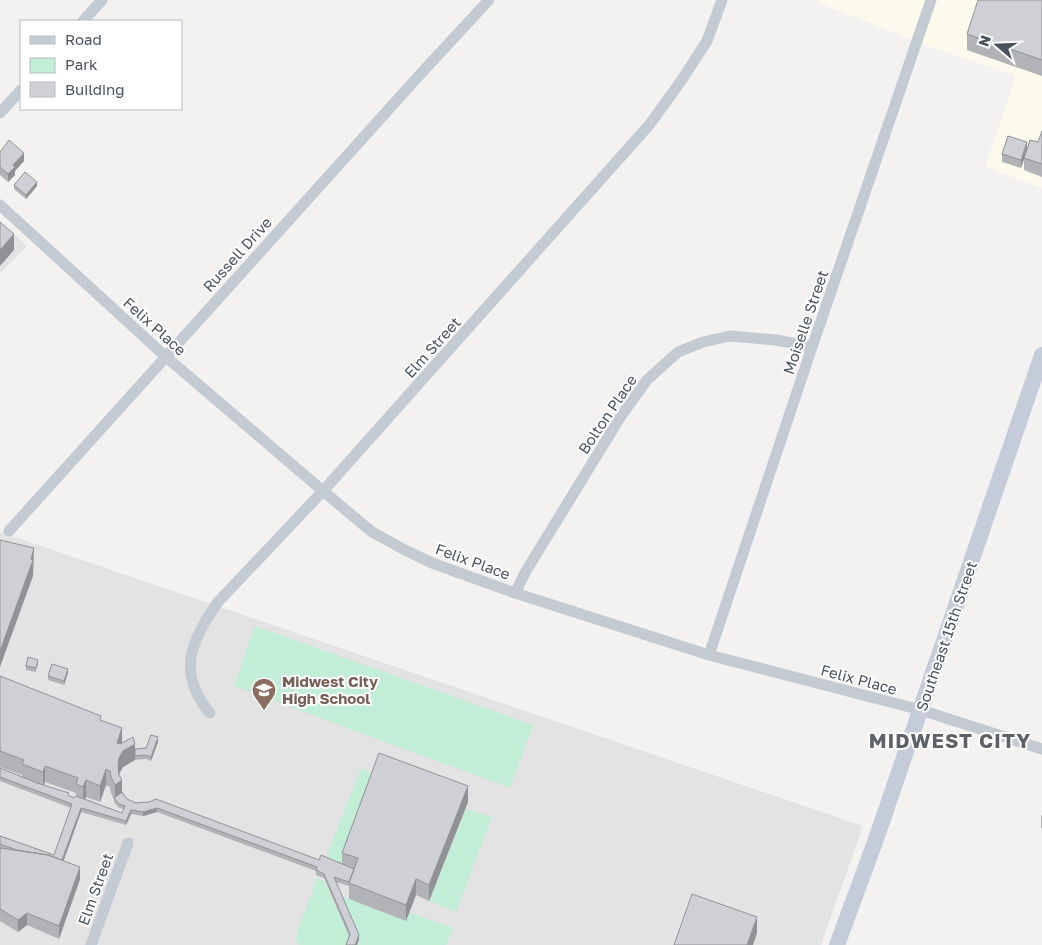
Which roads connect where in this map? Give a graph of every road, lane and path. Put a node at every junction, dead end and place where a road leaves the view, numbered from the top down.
1 (102, 0) edge
2 (489, 0) edge
3 (722, 0) edge
4 (931, 0) edge
5 (84, 20) edge
6 (20, 91) edge
7 (0, 114) edge
8 (0, 205) edge
9 (812, 348) junction
10 (1042, 355) edge
11 (165, 356) junction
12 (323, 491) junction
13 (9, 531) dead end
14 (515, 593) junction
15 (709, 655) junction
16 (921, 710) junction
17 (210, 713) dead end
18 (1042, 750) edge
19 (128, 843) dead end
20 (91, 945) edge
21 (836, 945) edge

1 - 5 street
2 - 11 street, Russell Drive
3 - 12 street, Elm Street
4 - 9 street, Moiselle Street
6 - 7 street
8 - 11 street, Felix Place
9 - 14 street, Bolton Place
9 - 15 street, Moiselle Street
10 - 16 main road, Southeast 15th Street
11 - 12 street, Felix Place
11 - 13 street, Russell Drive
12 - 14 street, Felix Place
12 - 17 street, Elm Street
14 - 15 street, Felix Place
15 - 16 street, Felix Place
16 - 18 street, Felix Place
16 - 21 main road, Southeast 15th Street
19 - 20 street, Elm Street

